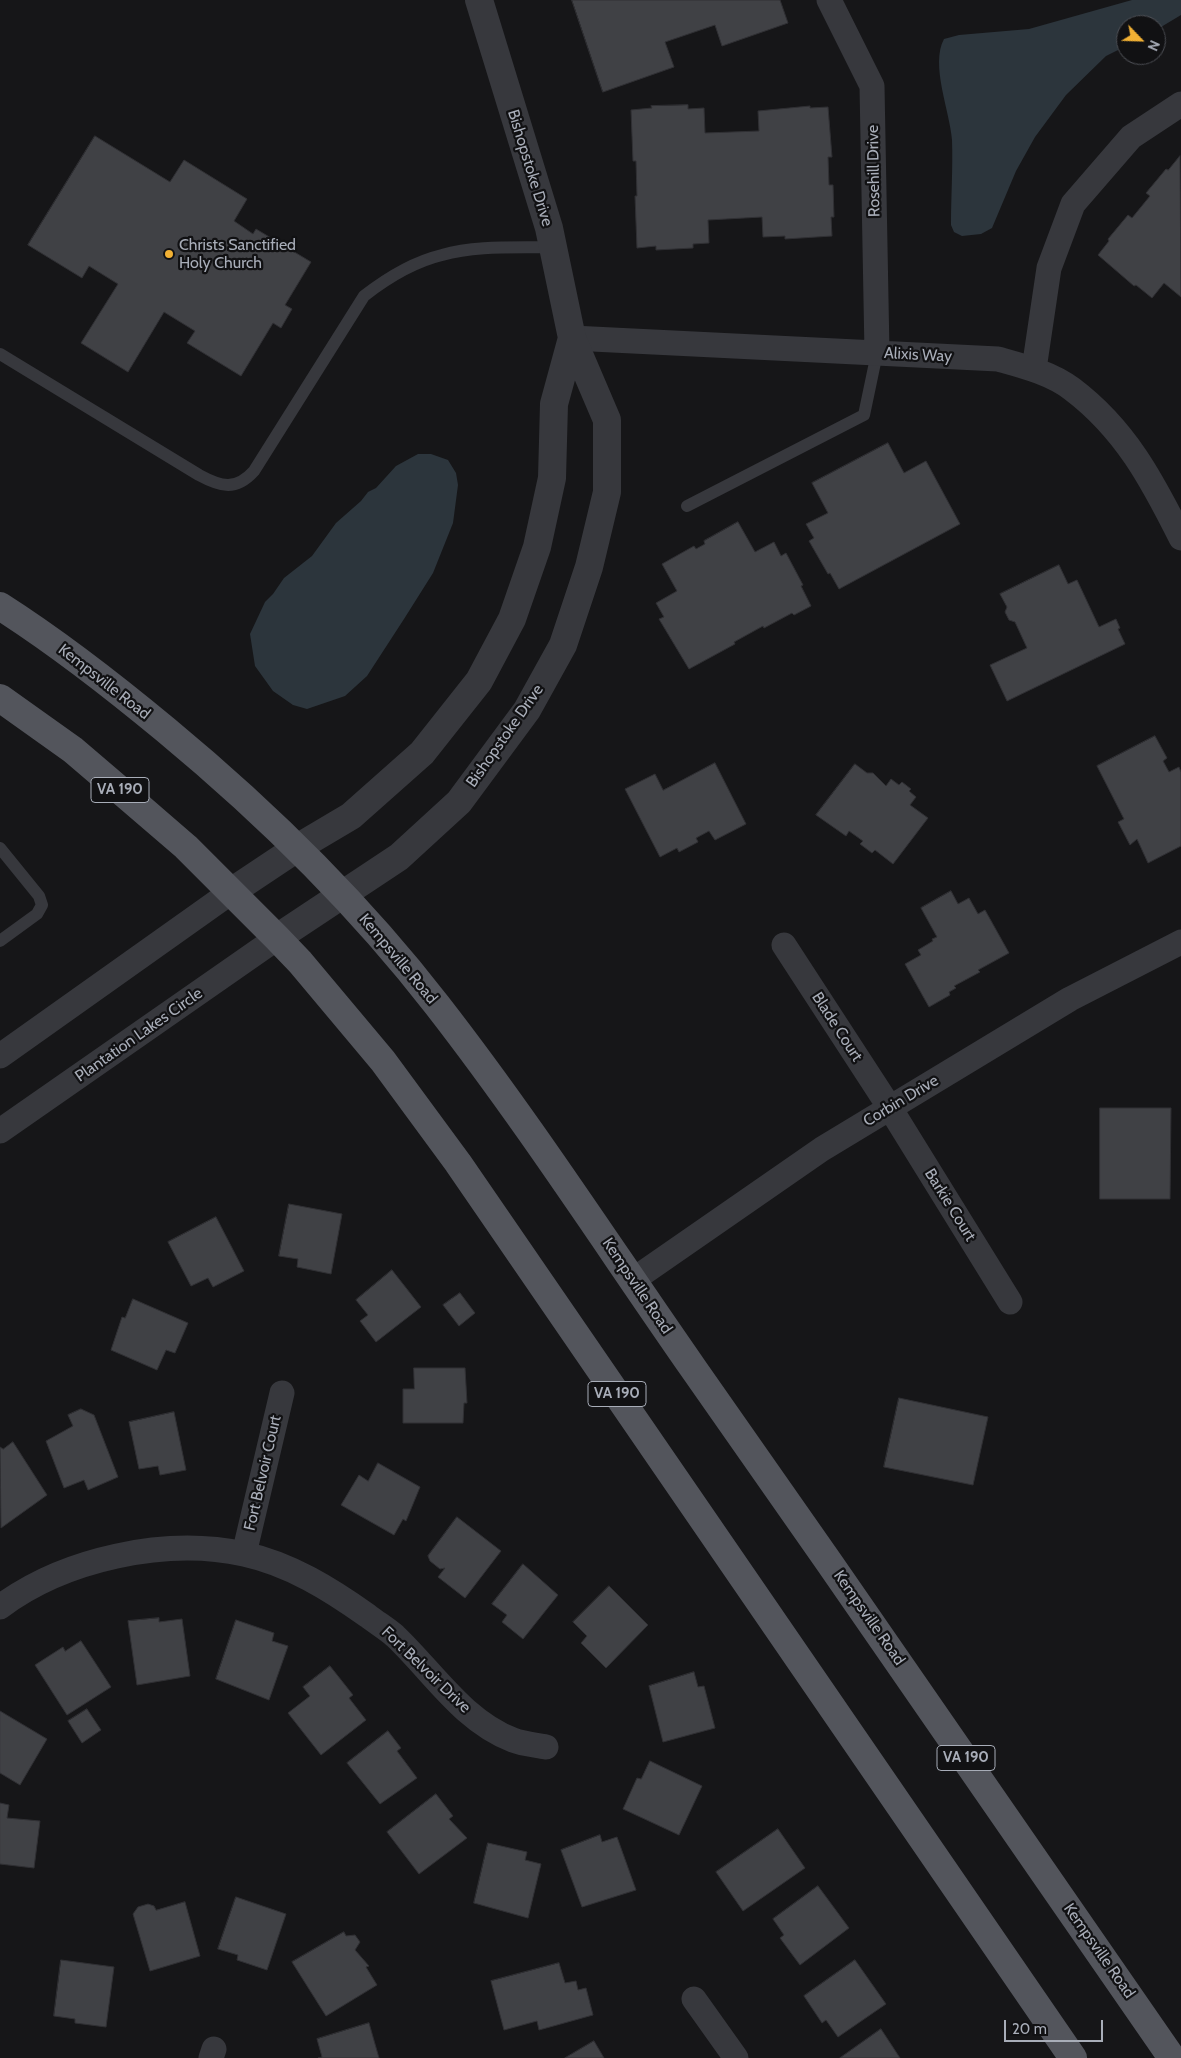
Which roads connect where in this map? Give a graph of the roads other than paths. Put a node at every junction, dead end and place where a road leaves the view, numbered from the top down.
1 (479, 0) edge
2 (835, 2) edge
3 (1181, 104) edge
4 (553, 247) junction
5 (572, 338) junction
6 (877, 353) junction
7 (0, 354) edge
8 (1034, 369) junction
9 (687, 506) dead end
10 (1181, 538) edge
11 (0, 606) edge
12 (0, 698) edge
13 (0, 848) edge
14 (297, 848) junction
15 (231, 892) junction
16 (343, 895) junction
17 (277, 938) junction
18 (0, 941) edge
19 (1181, 942) edge
20 (784, 945) dead end
21 (0, 1056) edge
22 (890, 1108) junction
23 (0, 1131) edge
24 (633, 1280) junction
25 (1010, 1302) dead end
26 (282, 1393) dead end
27 (244, 1554) junction
28 (0, 1608) edge
29 (546, 1747) dead end
30 (694, 1999) dead end
31 (736, 2058) edge
32 (1073, 2058) edge
33 (1172, 2058) edge

1 - 4 street, Bishopstoke Drive
2 - 6 street, Rosehill Drive
3 - 8 street
4 - 5 street, Bishopstoke Drive
4 - 7 lane
5 - 6 street, Alixis Way
5 - 14 street, Bishopstoke Drive
5 - 16 street, Bishopstoke Drive
6 - 8 street, Alixis Way
6 - 9 lane
8 - 10 street, Alixis Way
11 - 14 main road, Kempsville Road / VA 190
12 - 15 main road, VA 190
13 - 18 lane
14 - 15 street, Bishopstoke Drive
14 - 16 main road, Kempsville Road / VA 190
15 - 17 main road, VA 190
15 - 21 street
16 - 17 street, Bishopstoke Drive
16 - 24 main road, Kempsville Road / VA 190
17 - 23 street, Plantation Lakes Circle
17 - 32 main road, VA 190
19 - 22 street, Corbin Drive
20 - 22 street, Blade Court
22 - 24 street, Corbin Drive
22 - 25 street, Barkie Court
24 - 33 main road, Kempsville Road / VA 190
26 - 27 street, Fort Belvoir Court
27 - 28 street, Fort Belvoir Drive
27 - 29 street, Fort Belvoir Drive
30 - 31 street

